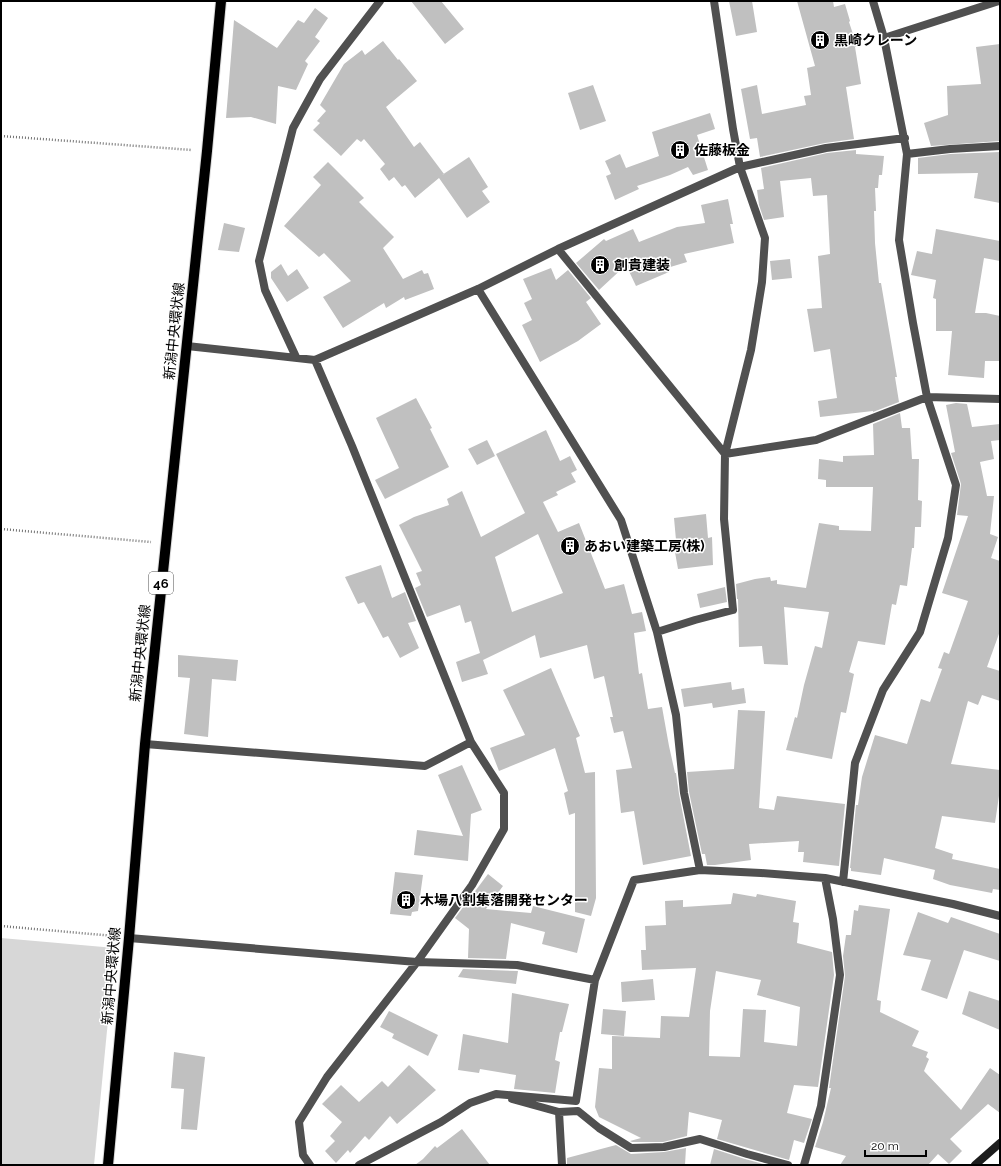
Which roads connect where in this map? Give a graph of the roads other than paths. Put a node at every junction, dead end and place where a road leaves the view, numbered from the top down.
1 (221, 1) edge
2 (380, 1) edge
3 (714, 1) edge
4 (873, 1) edge
5 (999, 1) edge
6 (884, 38) junction
7 (905, 138) junction
8 (1000, 146) edge
9 (907, 154) junction
10 (740, 167) junction
11 (558, 249) junction
12 (478, 289) junction
13 (187, 346) junction
14 (296, 357) junction
15 (315, 360) junction
16 (927, 397) junction
17 (1000, 399) edge
18 (725, 454) junction
19 (657, 632) junction
20 (471, 742) junction
21 (145, 744) junction
22 (700, 870) junction
23 (825, 878) junction
24 (843, 882) junction
25 (1000, 916) edge
26 (129, 938) junction
27 (417, 962) junction
28 (595, 980) junction
29 (496, 1094) junction
30 (559, 1112) junction
31 (1000, 1143) edge
32 (108, 1165) edge
33 (310, 1165) edge
34 (359, 1165) edge
35 (562, 1165) edge
36 (788, 1165) edge
37 (804, 1165) edge
38 (975, 1165) edge

1 - 13 main road, 新潟中央環状線 / 46
2 - 14 street
3 - 10 street
4 - 6 street
5 - 6 street
6 - 7 street
7 - 9 street
7 - 10 street
8 - 9 street
9 - 16 street
10 - 11 street
10 - 18 street
11 - 12 street
11 - 18 street
12 - 15 street
12 - 19 street
13 - 14 street
13 - 21 main road, 新潟中央環状線 / 46
14 - 15 street
15 - 20 street
16 - 17 street
16 - 18 street
16 - 24 street
18 - 19 street
19 - 22 street
20 - 21 street
20 - 27 street
21 - 26 main road, 新潟中央環状線 / 46
22 - 23 street
22 - 28 street
23 - 24 street
23 - 37 street
24 - 25 street
26 - 27 street
26 - 32 main road, 新潟中央環状線 / 46
27 - 28 street
27 - 33 street
28 - 29 street
29 - 30 street
29 - 34 street
30 - 35 street
30 - 36 street
31 - 38 street

